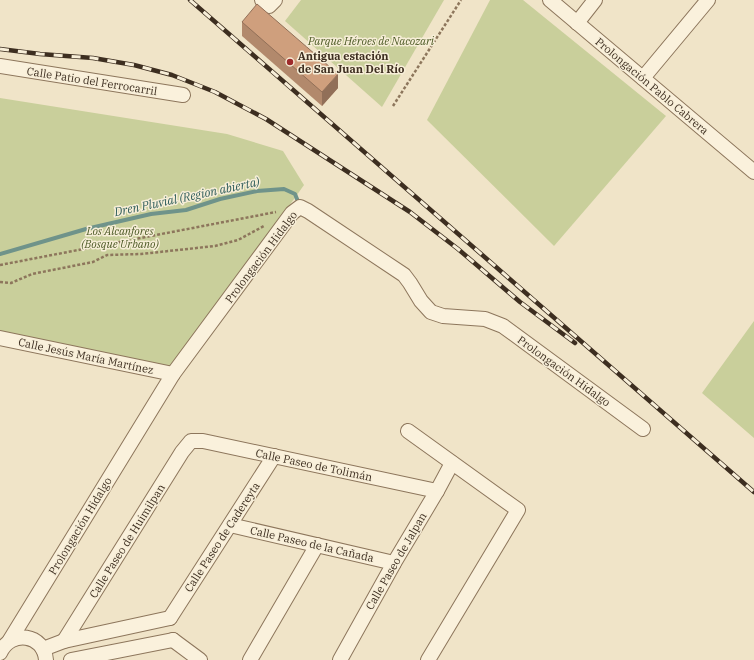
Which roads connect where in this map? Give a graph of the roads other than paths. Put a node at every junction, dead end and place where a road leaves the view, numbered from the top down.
1 (550, 0) edge
2 (595, 0) edge
3 (708, 0) edge
4 (577, 23) junction
5 (0, 66) edge
6 (644, 78) junction
7 (183, 95) dead end
8 (754, 172) edge
9 (0, 338) edge
10 (173, 374) junction
11 (643, 429) dead end
12 (408, 431) dead end
13 (191, 441) joint
14 (274, 456) junction
15 (452, 463) junction
16 (437, 491) junction
17 (230, 525) junction
18 (316, 545) junction
19 (394, 563) junction
20 (170, 618) junction
21 (10, 640) junction
22 (173, 640) junction
23 (64, 641) junction
24 (0, 653) edge
25 (44, 654) edge
26 (71, 660) edge
27 (200, 660) edge
28 (250, 660) edge
29 (340, 660) edge
30 (428, 660) edge

1 - 4 street, Prolongación Pablo Cabrera
2 - 4 street
3 - 6 street
4 - 6 street, Prolongación Pablo Cabrera
5 - 7 street, Calle Patio del Ferrocarril
6 - 8 street, Prolongación Pablo Cabrera
9 - 10 street, Calle Jesús María Martínez
10 - 11 street, Prolongación Hidalgo
10 - 21 street, Prolongación Hidalgo
12 - 15 street
13 - 14 street, Calle Paseo de Tolimán
13 - 23 street, Calle Paseo de Huimilpan
14 - 16 street, Calle Paseo de Tolimán
14 - 17 street, Calle Paseo de Cadereyta
15 - 16 street, Calle Paseo de Jalpan
15 - 30 street
16 - 19 street, Calle Paseo de Jalpan
17 - 18 street, Calle Paseo de la Cañada
17 - 20 street, Calle Paseo de Cadereyta
18 - 19 street, Calle Paseo de la Cañada
18 - 28 street
19 - 29 street, Calle Paseo de Jalpan
20 - 22 street
20 - 23 street
21 - 24 street, Prolongación Hidalgo
21 - 25 street
22 - 26 street
22 - 27 street
23 - 25 street

